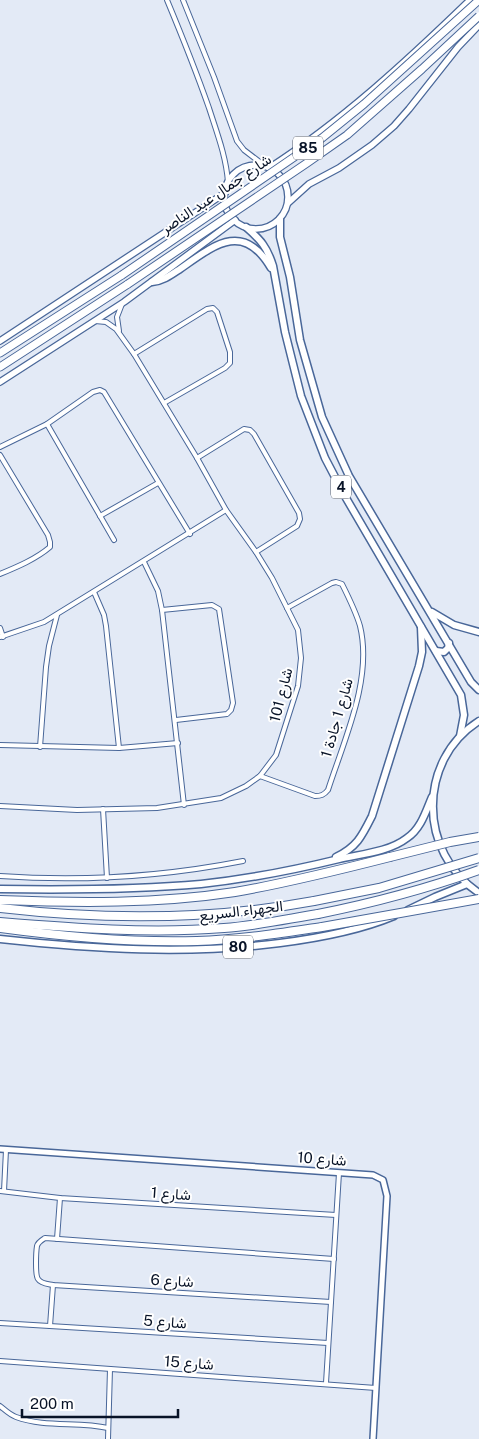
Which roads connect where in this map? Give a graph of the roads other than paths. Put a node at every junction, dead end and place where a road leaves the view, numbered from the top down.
1 (167, 0) edge
2 (182, 0) edge
3 (470, 0) edge
4 (479, 0) edge
5 (479, 16) edge
6 (479, 25) edge
7 (267, 167) junction
8 (228, 182) junction
9 (225, 193) junction
10 (288, 203) junction
11 (280, 219) junction
12 (235, 220) junction
13 (246, 227) junction
14 (276, 279) junction
15 (152, 282) junction
16 (124, 302) junction
17 (95, 321) junction
18 (121, 336) junction
19 (0, 341) edge
20 (0, 353) edge
21 (134, 354) junction
22 (0, 366) edge
23 (0, 382) edge
24 (164, 403) junction
25 (47, 424) junction
26 (0, 447) edge
27 (0, 455) edge
28 (197, 458) junction
29 (158, 483) junction
30 (226, 510) junction
31 (100, 516) junction
32 (190, 534) junction
33 (114, 540) dead end
34 (256, 552) junction
35 (144, 562) junction
36 (0, 574) edge
37 (94, 592) junction
38 (287, 608) junction
39 (162, 610) junction
40 (429, 610) junction
41 (57, 615) junction
42 (421, 626) junction
43 (0, 628) edge
44 (479, 632) edge
45 (1, 637) edge
46 (449, 643) junction
47 (436, 651) junction
48 (479, 690) edge
49 (176, 720) junction
50 (479, 721) edge
51 (460, 736) junction
52 (178, 744) junction
53 (0, 745) edge
54 (40, 747) junction
55 (119, 748) junction
56 (260, 776) junction
57 (432, 797) junction
58 (184, 805) junction
59 (0, 806) edge
60 (103, 809) junction
61 (479, 837) edge
62 (479, 858) edge
63 (243, 862) dead end
64 (325, 862) junction
65 (479, 870) edge
66 (0, 876) edge
67 (107, 878) junction
68 (467, 884) junction
69 (0, 889) edge
70 (479, 893) edge
71 (0, 900) edge
72 (479, 900) edge
73 (0, 908) edge
74 (0, 922) edge
75 (0, 928) edge
76 (0, 939) edge
77 (3, 1149) edge
78 (339, 1173) junction
79 (2, 1191) edge
80 (60, 1198) junction
81 (336, 1215) junction
82 (57, 1239) junction
83 (334, 1259) junction
84 (53, 1286) junction
85 (331, 1302) junction
86 (0, 1322) edge
87 (50, 1326) junction
88 (328, 1343) junction
89 (0, 1361) edge
90 (110, 1369) junction
91 (326, 1383) junction
92 (376, 1388) junction
93 (0, 1406) edge
94 (108, 1428) junction
95 (108, 1439) edge
96 (373, 1439) edge

1 - 8 street
2 - 7 street
3 - 7 main road
4 - 20 highway, شارع جمال عبد الناصر / 85, bridge
5 - 22 highway, شارع جمال عبد الناصر / 85, bridge
6 - 10 main road
7 - 8 main road
7 - 10 main road
8 - 9 main road
9 - 12 main road
9 - 19 main road
10 - 11 main road
11 - 13 main road
11 - 40 main road, 4
12 - 13 main road, 4
12 - 15 main road
13 - 14 main road, 4
14 - 15 main road
14 - 42 main road, 4
15 - 16 main road
16 - 17 main road
16 - 18 street
17 - 18 street, شارع 101
17 - 23 main road
18 - 21 street, شارع 101
21 - 24 street, شارع 101
21 - 24 street
24 - 28 street, شارع 101
25 - 26 street
25 - 29 street
25 - 31 street
27 - 36 street
28 - 30 street, شارع 101
28 - 34 street
29 - 31 street
29 - 32 street
30 - 32 street
30 - 34 street, شارع 101
31 - 33 street
32 - 35 street
34 - 38 street, شارع 101
35 - 37 street
35 - 39 street
37 - 41 street
37 - 55 street
38 - 56 street, شارع 101
38 - 56 street, شارع 1 جادة 1
39 - 49 street
39 - 49 street
40 - 44 main road
40 - 46 main road, 4
41 - 45 street
41 - 54 street
42 - 47 main road, 4
42 - 64 main road
43 - 45 street
46 - 47 main road
46 - 48 main road, 4
47 - 51 main road, 4
49 - 52 street
50 - 51 main road
51 - 57 main road
52 - 55 street
52 - 58 street
53 - 54 street
54 - 55 street
56 - 58 street, شارع 101
57 - 64 main road
57 - 68 main road
58 - 60 street, شارع 101
59 - 60 street, شارع 101
60 - 67 street
61 - 71 highway, bridge
62 - 73 highway, الجهراء السريع, bridge
63 - 67 street
64 - 69 main road
65 - 74 highway, الجهراء السريع / 80, bridge
66 - 67 street
68 - 70 main road
68 - 76 main road, 80
72 - 75 highway, bridge
77 - 78 street, شارع 10
77 - 79 street, شارع 1
78 - 81 street
78 - 92 street, شارع 10
79 - 80 street, شارع 1
80 - 81 street, شارع 1
80 - 82 street
81 - 83 street
82 - 83 street
82 - 84 street
83 - 85 street
84 - 85 street, شارع 6
84 - 87 street
85 - 88 street
86 - 87 street, شارع 5
87 - 88 street, شارع 5
88 - 91 street
89 - 90 street, شارع 15
90 - 91 street, شارع 15
90 - 94 street
91 - 92 street, شارع 15
92 - 96 street, شارع 10
93 - 94 street
94 - 95 street

